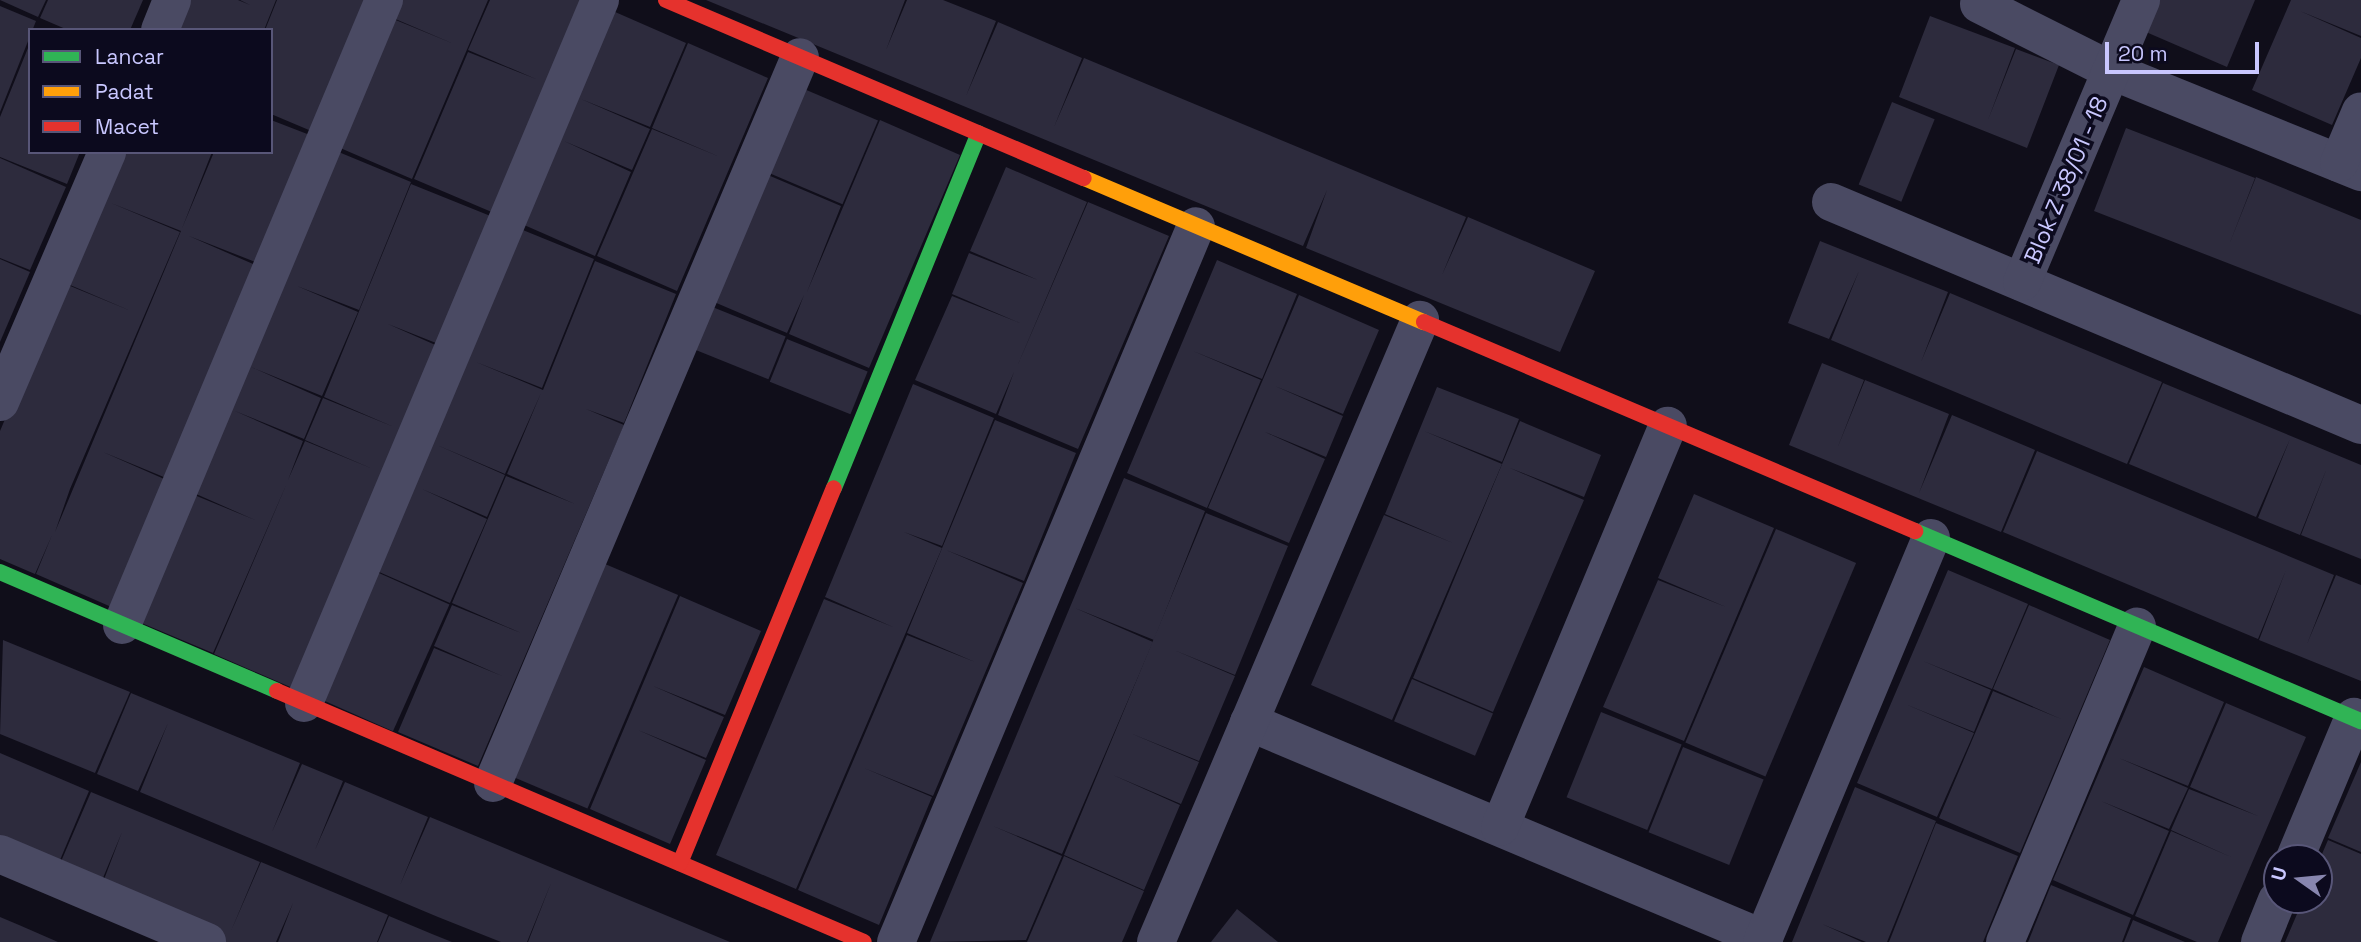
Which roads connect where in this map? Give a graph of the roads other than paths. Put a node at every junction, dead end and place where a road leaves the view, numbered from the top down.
1 (172, 0) edge
2 (384, 0) edge
3 (600, 0) edge
4 (666, 0) edge
5 (2141, 0) edge
6 (1979, 4) dead end
7 (161, 28) edge
8 (800, 57) junction
9 (2112, 71) junction
10 (2361, 111) edge
11 (979, 133) junction
12 (106, 154) edge
13 (2350, 168) edge
14 (1831, 202) dead end
15 (1196, 226) junction
16 (2022, 282) junction
17 (1420, 320) junction
18 (0, 402) edge
19 (2361, 425) edge
20 (1668, 426) junction
21 (1931, 538) junction
22 (0, 572) edge
23 (122, 625) junction
24 (2137, 626) junction
25 (304, 702) junction
26 (2357, 719) edge
27 (1249, 722) junction
28 (493, 783) junction
29 (1500, 827) junction
30 (2301, 844) edge
31 (0, 854) edge
32 (680, 863) junction
33 (2271, 914) edge
34 (1763, 940) edge
35 (207, 942) edge
36 (864, 942) edge
37 (896, 942) edge
38 (1156, 942) edge
39 (2005, 942) edge
40 (2260, 942) edge

1 - 7 street
2 - 23 street
3 - 25 street
4 - 8 street
5 - 9 street, Blok Z 38/01 - 18
6 - 9 street
8 - 11 street
8 - 28 street
9 - 13 street
9 - 16 street, Blok Z 38/01 - 18
10 - 13 street
11 - 15 street
11 - 32 street
12 - 18 street
14 - 16 street
15 - 17 street
15 - 37 street
16 - 19 street
17 - 20 street
17 - 27 street
20 - 21 street
20 - 29 street
21 - 24 street
21 - 34 street
22 - 23 street
23 - 25 street
24 - 26 street
24 - 39 street
25 - 28 street
26 - 30 street
27 - 29 street
27 - 38 street
28 - 32 street
29 - 34 street
31 - 35 street
32 - 36 street
33 - 40 street

